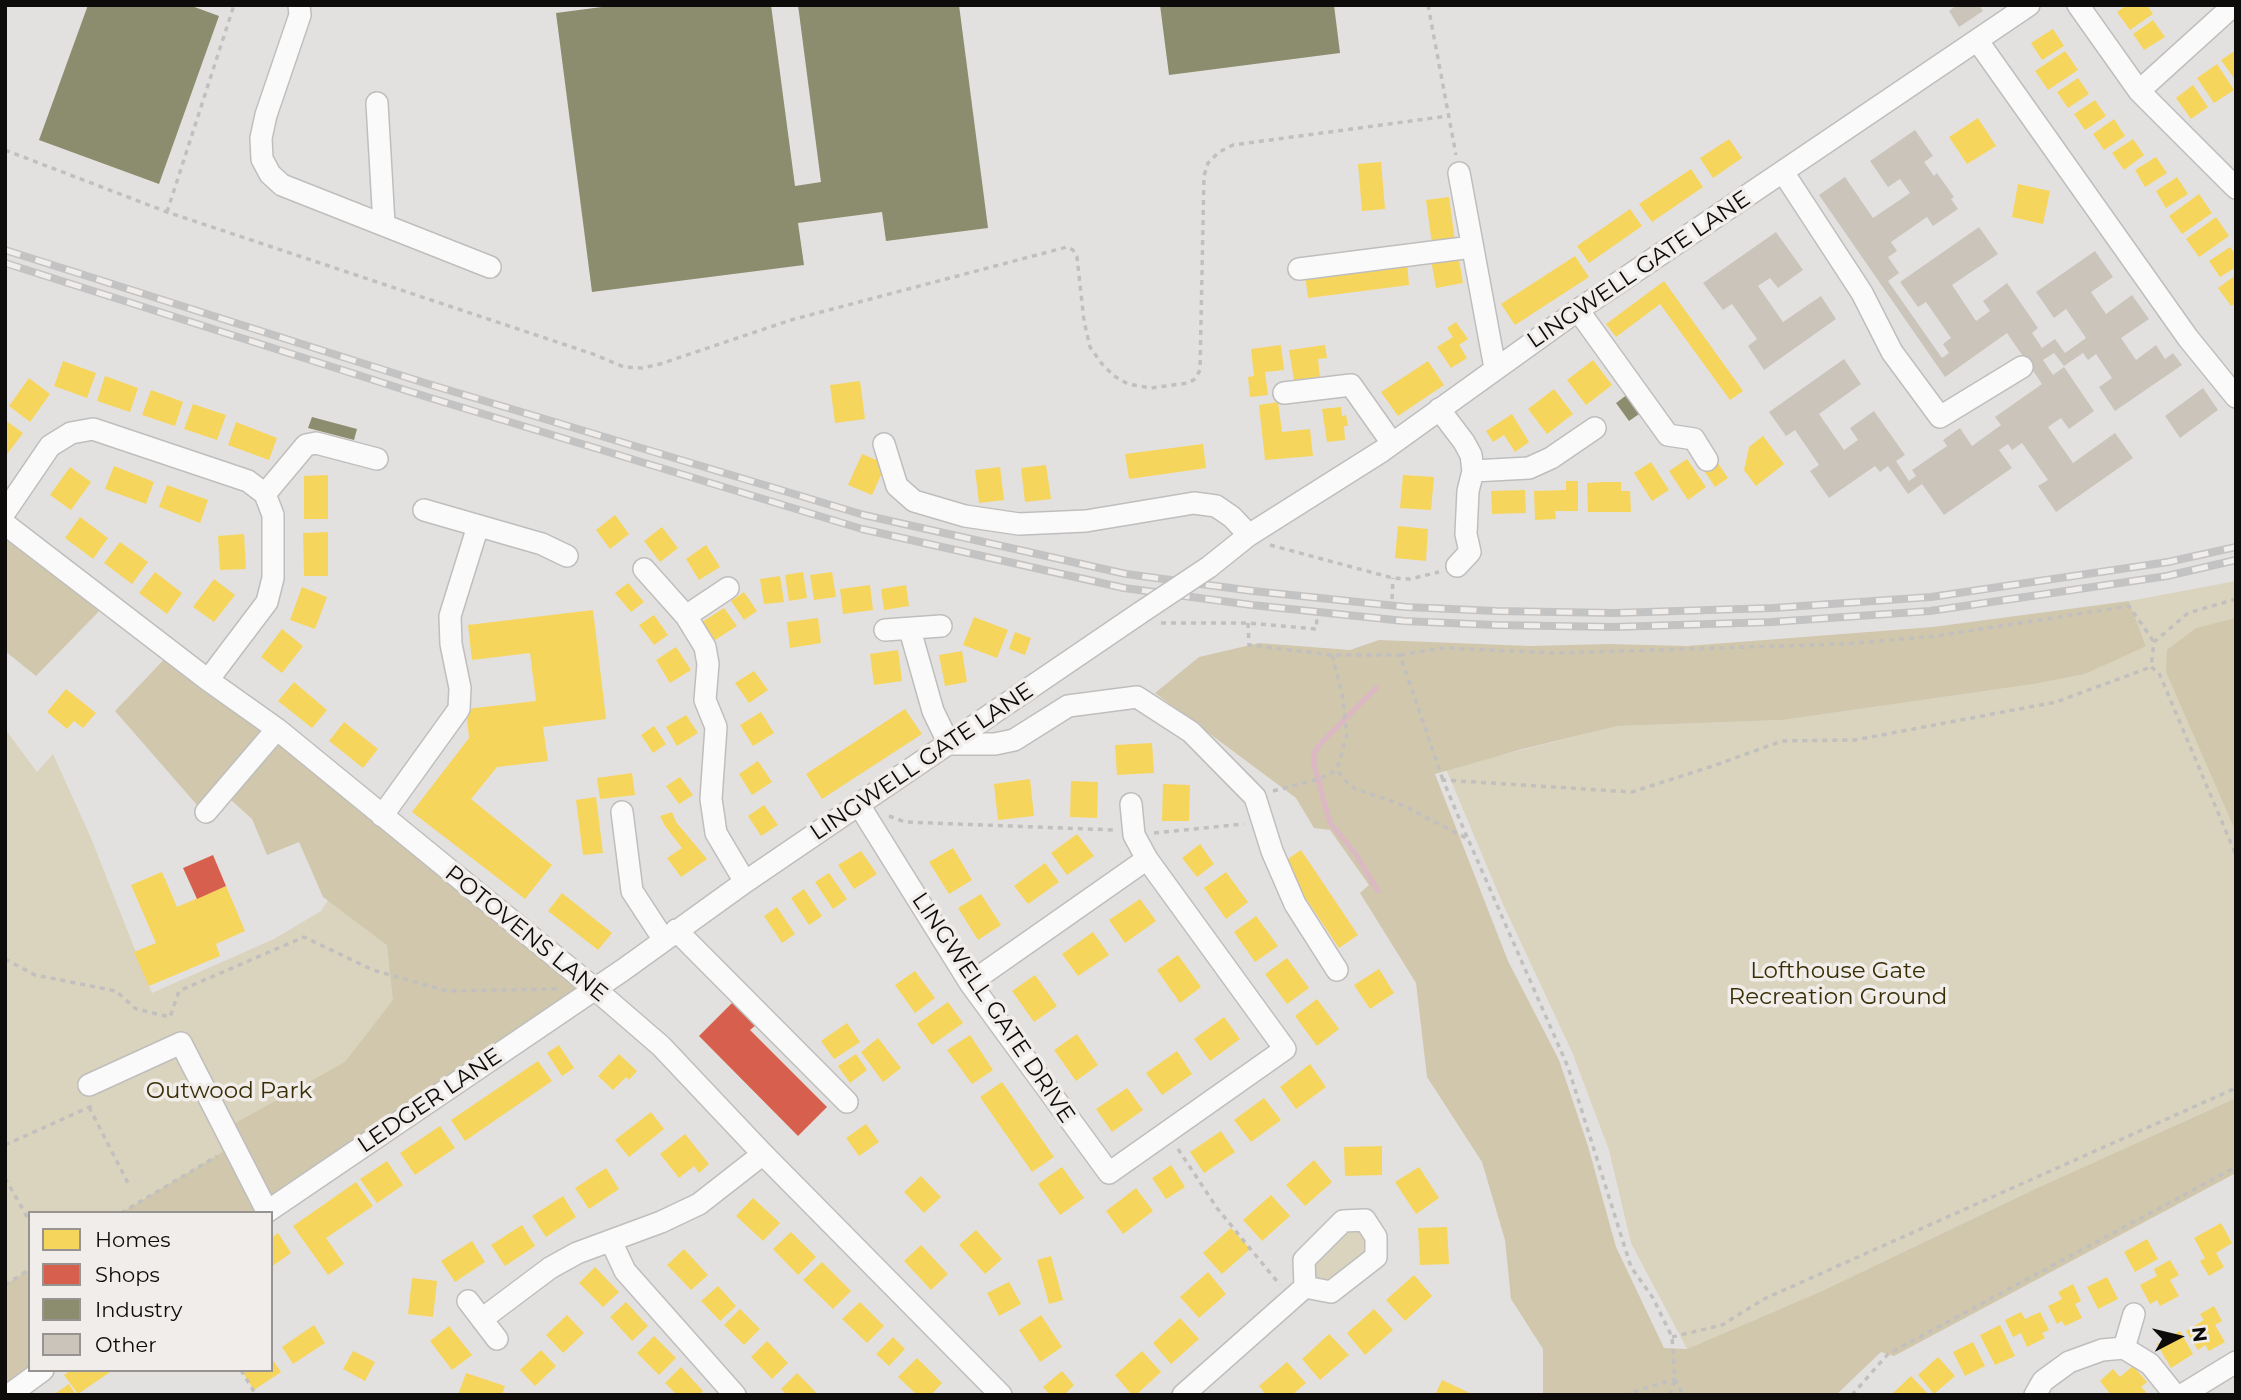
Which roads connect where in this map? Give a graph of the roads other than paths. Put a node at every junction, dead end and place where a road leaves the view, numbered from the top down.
1 (299, 5) edge
2 (2028, 5) edge
3 (2078, 5) edge
4 (2233, 10) edge
5 (1977, 40) junction
6 (2139, 90) junction
7 (377, 103) dead end
8 (1783, 172) junction
9 (1459, 173) road end
10 (2236, 188) edge
11 (384, 224) junction
12 (1472, 247) junction
13 (490, 267) dead end
14 (1298, 269) dead end
15 (1578, 310) junction
16 (2022, 367) dead end
17 (1495, 368) junction
18 (1284, 393) dead end
19 (2236, 397) edge
20 (1439, 409) junction
21 (1595, 428) dead end
22 (1392, 443) junction
23 (884, 444) dead end
24 (377, 459) dead end
25 (1707, 460) dead end
26 (1473, 471) junction
27 (265, 494) junction
28 (424, 510) dead end
29 (5, 512) edge
30 (5, 524) edge
31 (478, 526) junction
32 (1249, 535) junction
33 (567, 556) dead end
34 (1457, 566) road end
35 (644, 569) dead end
36 (728, 588) dead end
37 (686, 615) junction
38 (941, 626) dead end
39 (885, 630) dead end
40 (911, 630) junction
41 (208, 680) junction
42 (277, 729) junction
43 (949, 744) junction
44 (859, 804) junction
45 (1131, 804) dead end
46 (206, 812) dead end
47 (622, 812) dead end
48 (383, 816) junction
49 (1147, 859) junction
50 (745, 882) junction
51 (670, 935) junction
52 (1337, 970) dead end
53 (970, 982) junction
54 (595, 989) junction
55 (89, 1085) dead end
56 (847, 1102) dead end
57 (763, 1154) junction
58 (266, 1211) edge
59 (267, 1211) edge
60 (611, 1241) junction
61 (1298, 1293) road end
62 (468, 1301) dead end
63 (2134, 1314) dead end
64 (482, 1319) junction
65 (497, 1339) dead end
66 (2124, 1348) junction
67 (2236, 1362) edge
68 (40, 1372) edge
69 (731, 1393) edge
70 (9, 1395) edge
71 (1002, 1395) edge
72 (1183, 1395) edge
73 (2035, 1395) edge
74 (2175, 1395) edge
75 (2182, 1395) edge

1 - 11 street
2 - 5 street, LINGWELL GATE LANE
3 - 6 street
4 - 6 street
5 - 8 street, LINGWELL GATE LANE
5 - 19 street
6 - 10 street
7 - 11 street
8 - 15 street, LINGWELL GATE LANE
8 - 16 street
9 - 12 street
11 - 13 street
12 - 14 street
12 - 17 street
15 - 17 street, LINGWELL GATE LANE
15 - 25 street
17 - 20 street, LINGWELL GATE LANE
18 - 22 street
20 - 22 street, LINGWELL GATE LANE
20 - 26 street
21 - 26 street
22 - 32 street, LINGWELL GATE LANE
23 - 32 street
24 - 27 street
26 - 34 street
27 - 29 street
27 - 41 street
28 - 31 street
30 - 41 street, POTOVENS LANE
31 - 33 street
31 - 48 street
32 - 43 street, LINGWELL GATE LANE, bridge
35 - 37 street
36 - 37 street
37 - 50 street
38 - 40 street
39 - 40 street
40 - 43 street
41 - 42 street, POTOVENS LANE
42 - 46 street
42 - 48 street, POTOVENS LANE
43 - 44 street, LINGWELL GATE LANE
43 - 52 street
44 - 50 street, LINGWELL GATE LANE
44 - 53 street, LINGWELL GATE DRIVE
45 - 49 street
47 - 51 street
48 - 54 street, POTOVENS LANE
49 - 53 street
49 - 53 street, LINGWELL GATE DRIVE
50 - 51 street, LINGWELL GATE LANE
51 - 54 street, LINGWELL GATE LANE
51 - 56 street
54 - 57 street, POTOVENS LANE
54 - 59 street, LEDGER LANE
55 - 58 street
57 - 60 street
57 - 71 street, POTOVENS LANE
60 - 64 street
60 - 69 street
61 - 72 street
62 - 64 street
63 - 66 street
64 - 65 street
66 - 73 street
66 - 74 street
67 - 75 street
68 - 70 street

